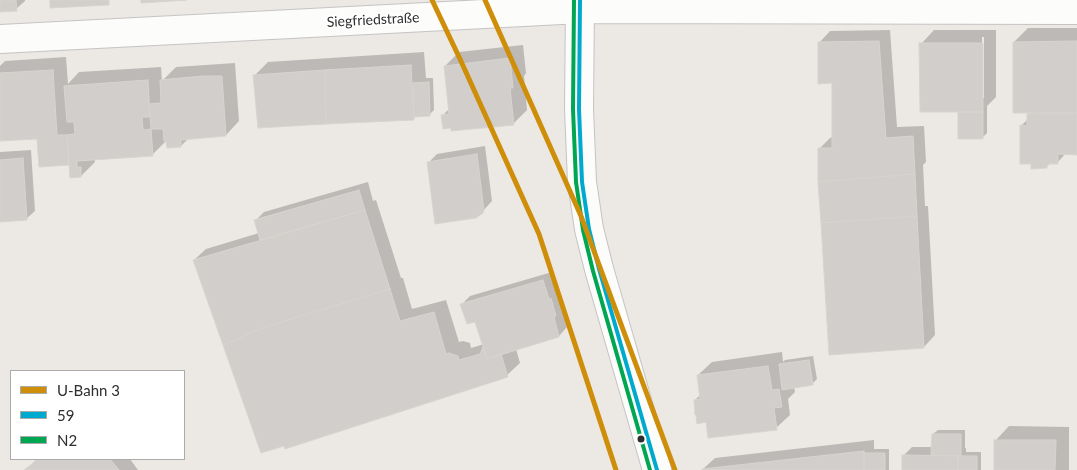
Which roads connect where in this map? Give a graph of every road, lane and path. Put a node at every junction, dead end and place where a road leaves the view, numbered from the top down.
1 (580, 4) edge
2 (1077, 10) edge
3 (0, 38) edge
4 (657, 470) edge

1 - 2 street, Siegfriedstraße
1 - 3 street, Siegfriedstraße
1 - 4 street

